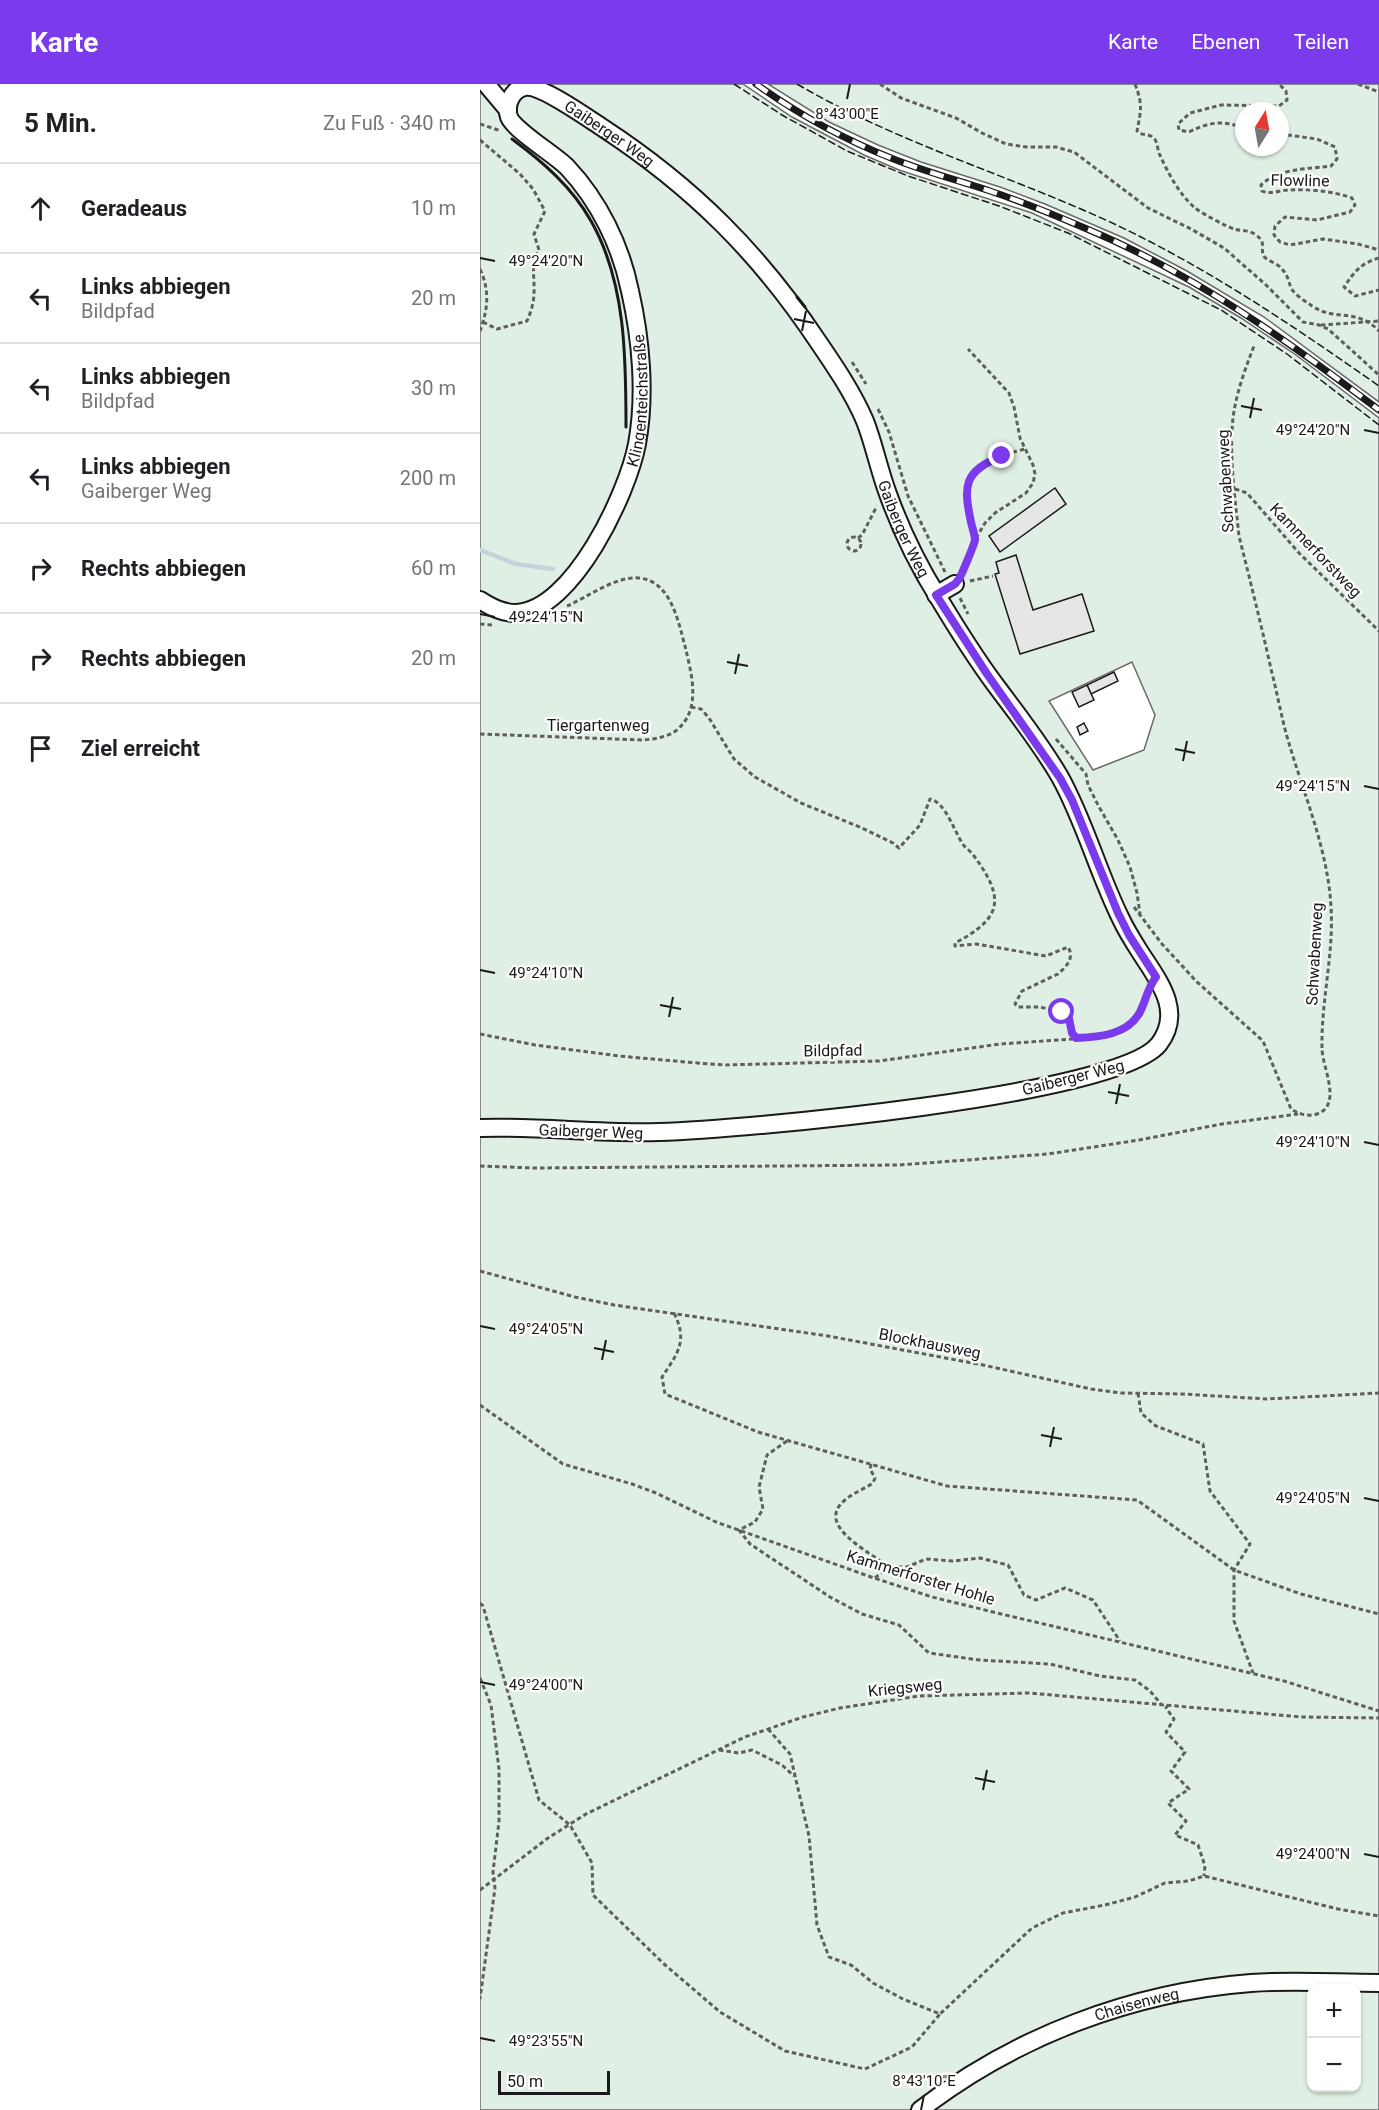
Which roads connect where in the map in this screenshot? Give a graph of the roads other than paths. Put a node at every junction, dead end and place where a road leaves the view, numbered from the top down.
1 (486, 84) edge
2 (528, 85) edge
3 (508, 110) junction
4 (963, 583) road end
5 (936, 595) junction
6 (480, 600) edge
7 (480, 1128) edge
8 (1379, 1983) edge
9 (920, 2110) edge

1 - 3 street, Klingenteichstraße
2 - 3 street
2 - 5 street, Gaiberger Weg
3 - 6 street, Klingenteichstraße
4 - 5 street
5 - 7 street, Gaiberger Weg
8 - 9 street, Chaisenweg

